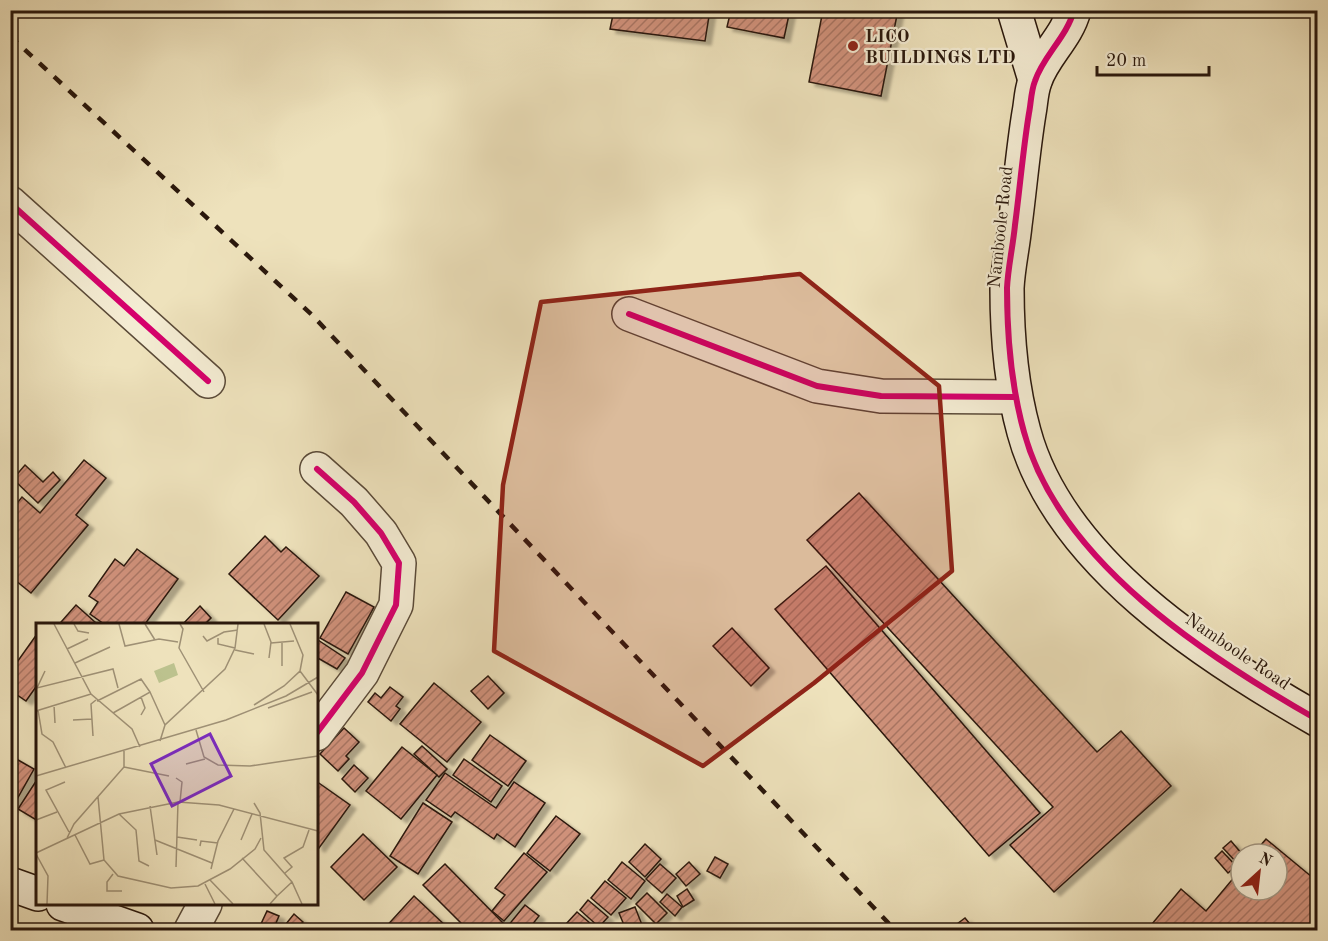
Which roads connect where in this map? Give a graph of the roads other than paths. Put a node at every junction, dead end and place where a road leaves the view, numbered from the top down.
1 (1014, 10) edge
2 (1074, 10) edge
3 (1035, 80) junction
4 (10, 203) edge
5 (629, 314) dead end
6 (208, 381) dead end
7 (1015, 397) junction
8 (316, 469) dead end
9 (1317, 720) edge
10 (318, 731) edge
11 (10, 884) edge
12 (36, 893) edge
13 (68, 905) edge
14 (204, 905) edge
15 (136, 930) edge
16 (191, 930) edge

1 - 3 street
2 - 3 street, Namboole Road
3 - 7 street, Namboole Road
4 - 6 street
5 - 7 street
7 - 9 street, Namboole Road
8 - 10 street
11 - 12 street
13 - 15 street
14 - 16 street

